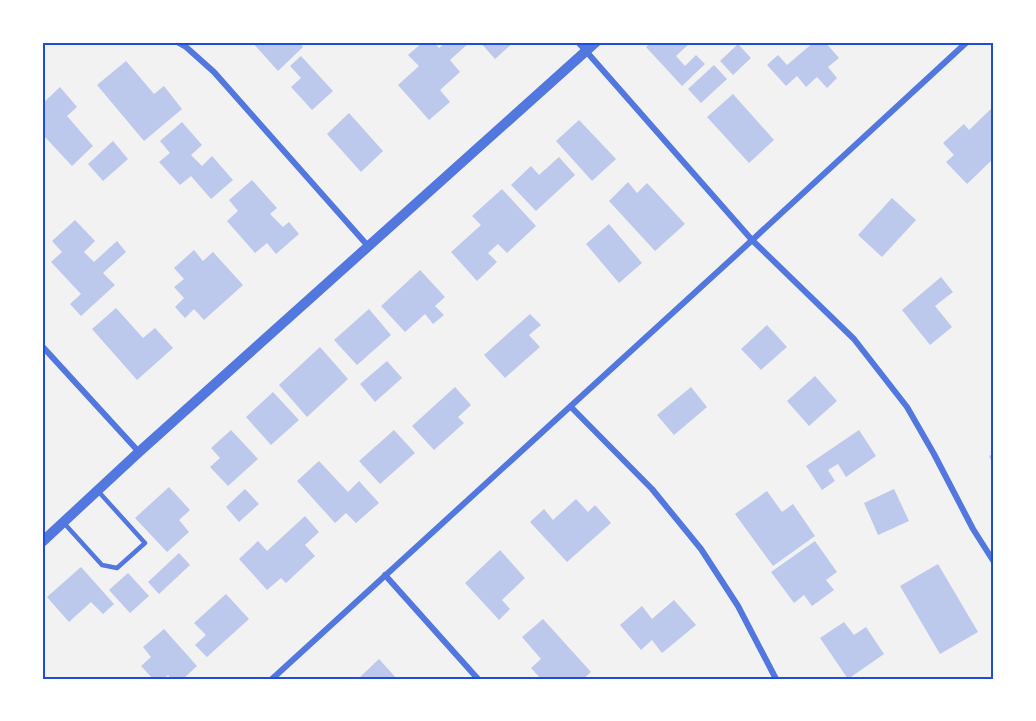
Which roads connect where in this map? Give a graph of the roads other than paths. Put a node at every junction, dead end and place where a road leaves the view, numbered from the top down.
1 (177, 42) edge
2 (578, 42) edge
3 (596, 42) edge
4 (967, 42) edge
5 (586, 51) junction
6 (752, 240) junction
7 (368, 246) junction
8 (42, 346) edge
9 (571, 407) junction
10 (139, 452) junction
11 (97, 490) junction
12 (63, 522) junction
13 (42, 542) edge
14 (994, 562) edge
15 (385, 575) junction
16 (272, 679) edge
17 (478, 679) edge
18 (776, 679) edge

1 - 7 street
2 - 5 street
3 - 5 street
4 - 6 street
5 - 6 street
5 - 7 street
6 - 9 street
6 - 14 street
7 - 10 street
8 - 10 street
9 - 15 street
9 - 18 street
10 - 11 street
11 - 12 street
11 - 12 lane
12 - 13 street
15 - 16 street
15 - 17 street

